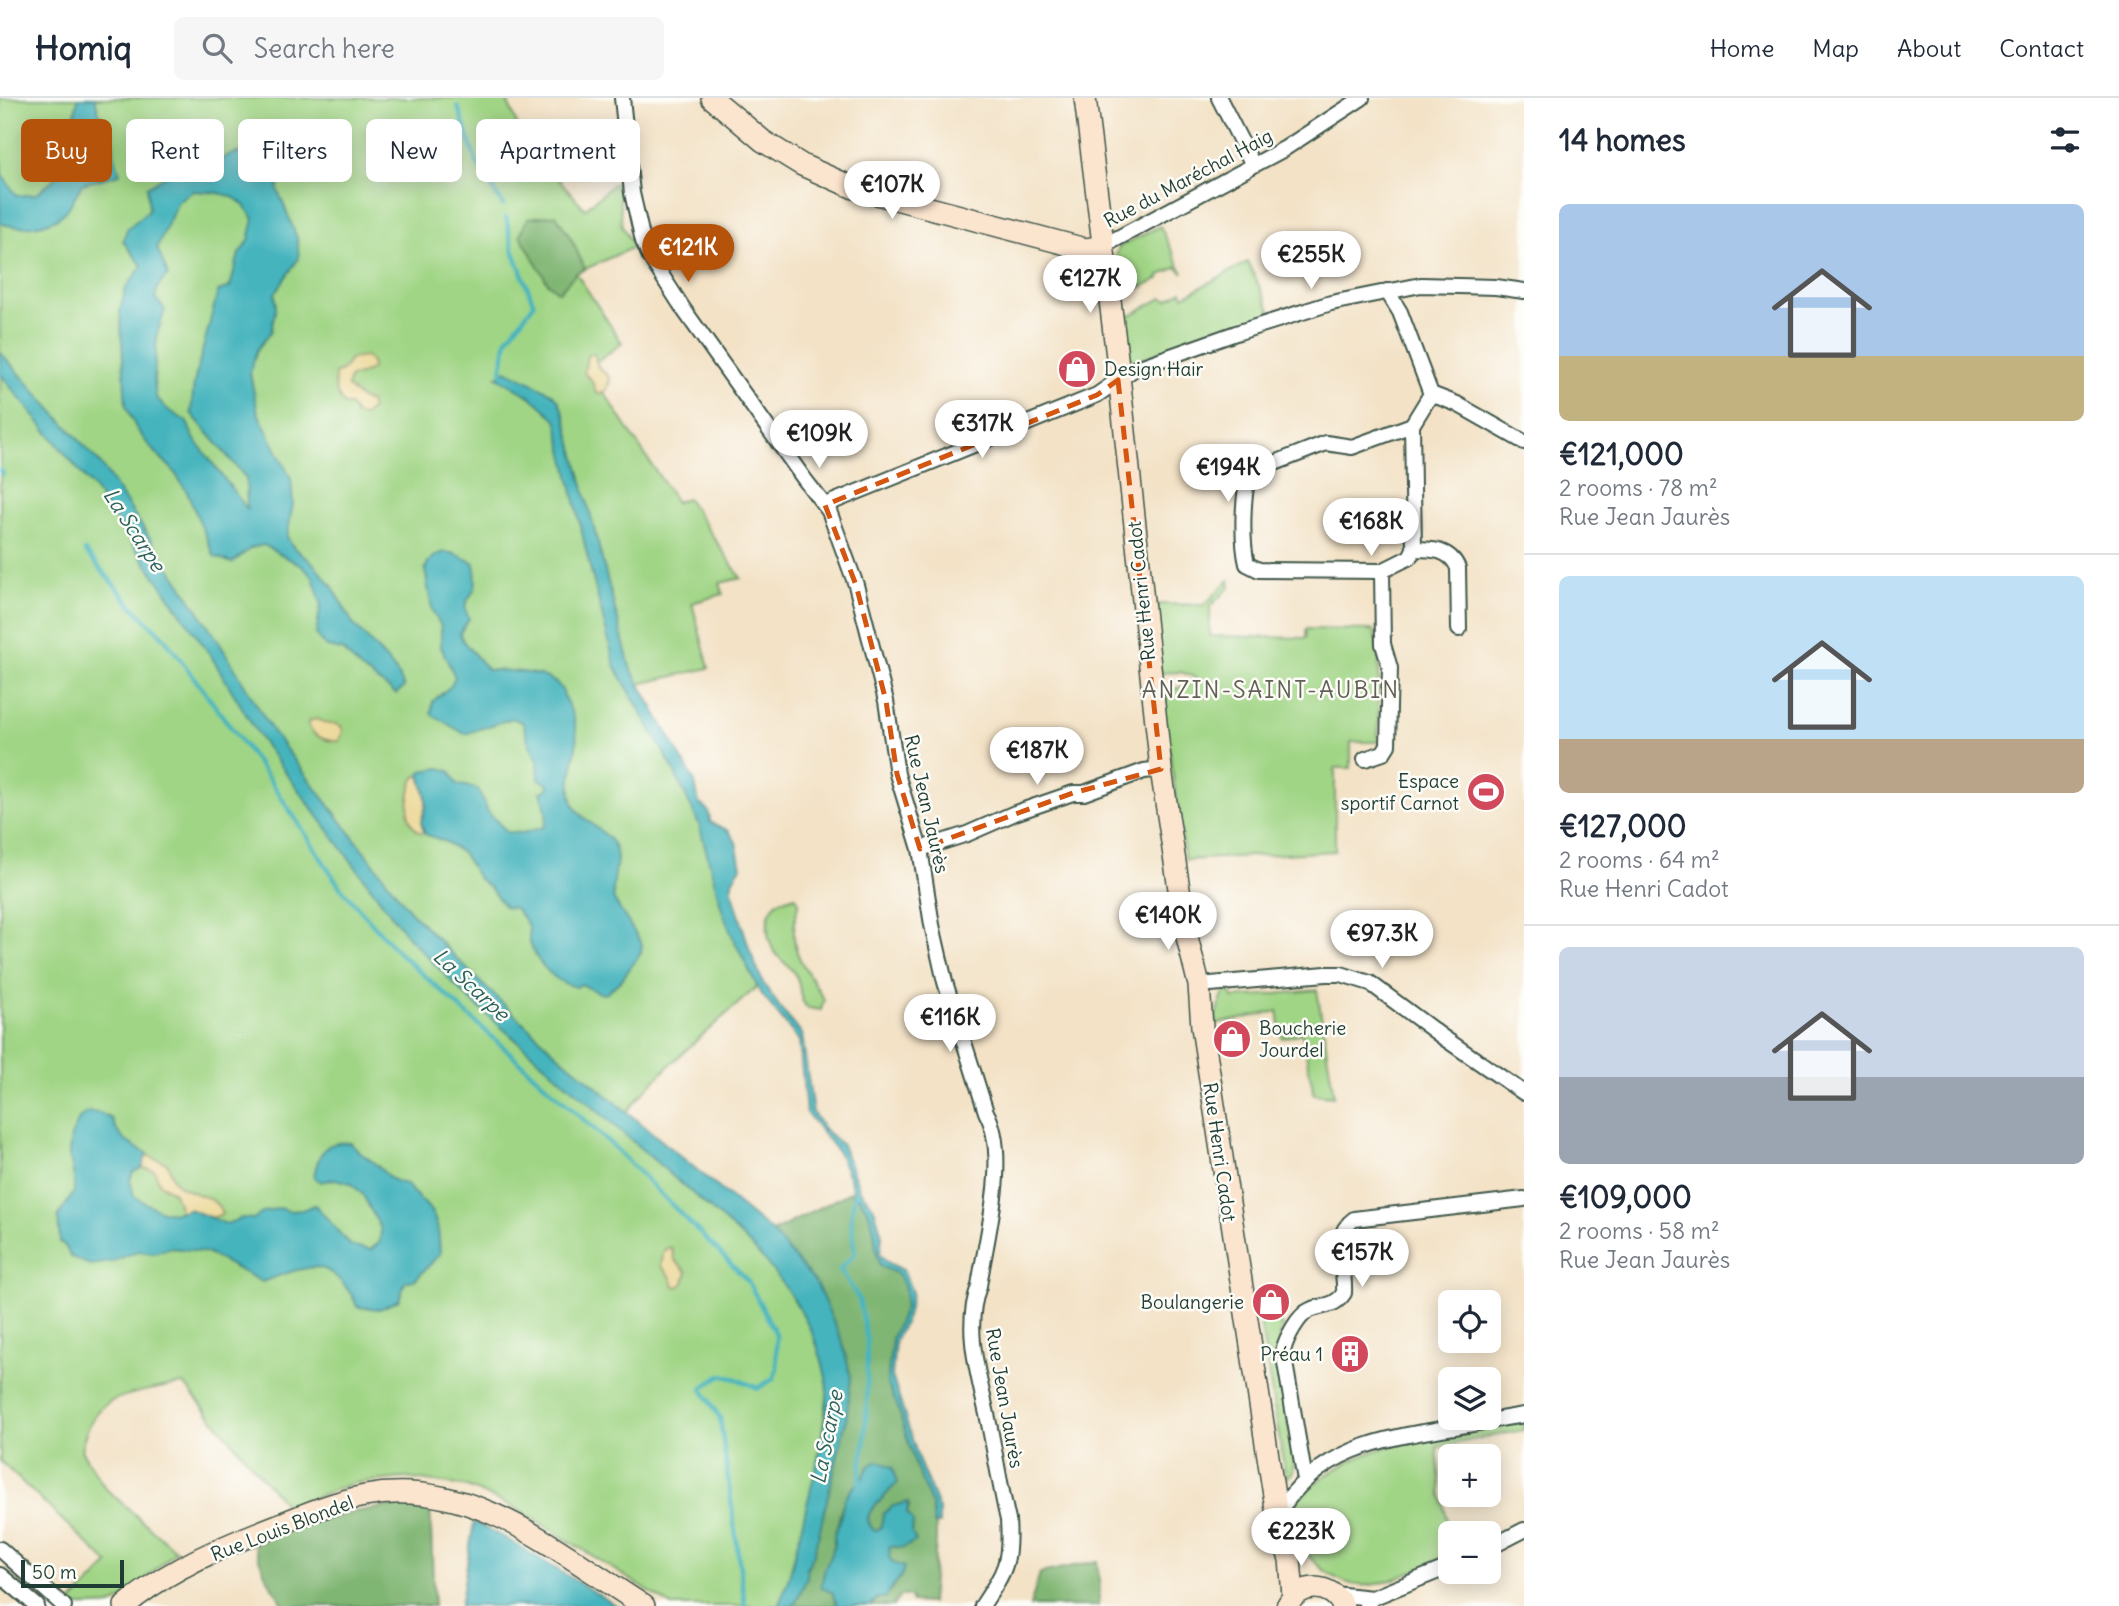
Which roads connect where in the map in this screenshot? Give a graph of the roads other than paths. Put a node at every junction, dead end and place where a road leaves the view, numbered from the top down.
1 (622, 98) edge
2 (712, 98) edge
3 (1086, 98) edge
4 (1219, 98) edge
5 (1362, 98) edge
6 (1253, 164) junction
7 (1103, 246) junction
8 (1387, 290) junction
9 (1524, 291) edge
10 (1118, 380) junction
11 (1431, 394) junction
12 (1412, 425) junction
13 (1524, 442) edge
14 (825, 505) junction
15 (1414, 549) junction
16 (1382, 571) junction
17 (1459, 629) dead end
18 (1365, 759) dead end
19 (1161, 769) junction
20 (920, 849) junction
21 (1199, 985) junction
22 (1524, 1093) edge
23 (1524, 1199) edge
24 (1524, 1415) edge
25 (1305, 1480) junction
26 (1277, 1515) junction
27 (1524, 1530) edge
28 (1501, 1542) edge
29 (0, 1549) edge
30 (1290, 1559) junction
31 (186, 1568) junction
32 (1438, 1572) edge
33 (0, 1575) edge
34 (1333, 1596) edge
35 (1290, 1601) edge
36 (1369, 1602) edge
37 (37, 1606) edge
38 (64, 1606) edge
39 (125, 1606) edge
40 (143, 1606) edge
41 (644, 1606) edge
42 (982, 1606) edge

1 - 14 street, Rue Jean Jaurès
2 - 7 main road
3 - 7 main road, Rue Henri Cadot
4 - 6 street
5 - 6 street, Rue du Maréchal Haig
6 - 7 street, Rue du Maréchal Haig
7 - 10 main road, Rue Henri Cadot
8 - 9 street
8 - 10 street
8 - 11 street
10 - 14 street
10 - 19 main road, Rue Henri Cadot
11 - 12 street
11 - 13 street
12 - 15 street
12 - 16 street
14 - 20 street, Rue Jean Jaurès
15 - 16 street
15 - 17 street
16 - 18 street
19 - 20 street
19 - 21 main road, Rue Henri Cadot
20 - 42 street, Rue Jean Jaurès
21 - 22 street
21 - 26 main road, Rue Henri Cadot
23 - 25 street
24 - 25 street
25 - 26 street
26 - 30 main road, Rue Henri Cadot
27 - 28 street
29 - 38 street
30 - 34 main road
30 - 35 main road, Rue Henri Cadot
31 - 39 main road
31 - 40 main road
31 - 41 main road, Rue Louis Blondel
32 - 36 street
33 - 37 street
34 - 35 main road
34 - 36 street

